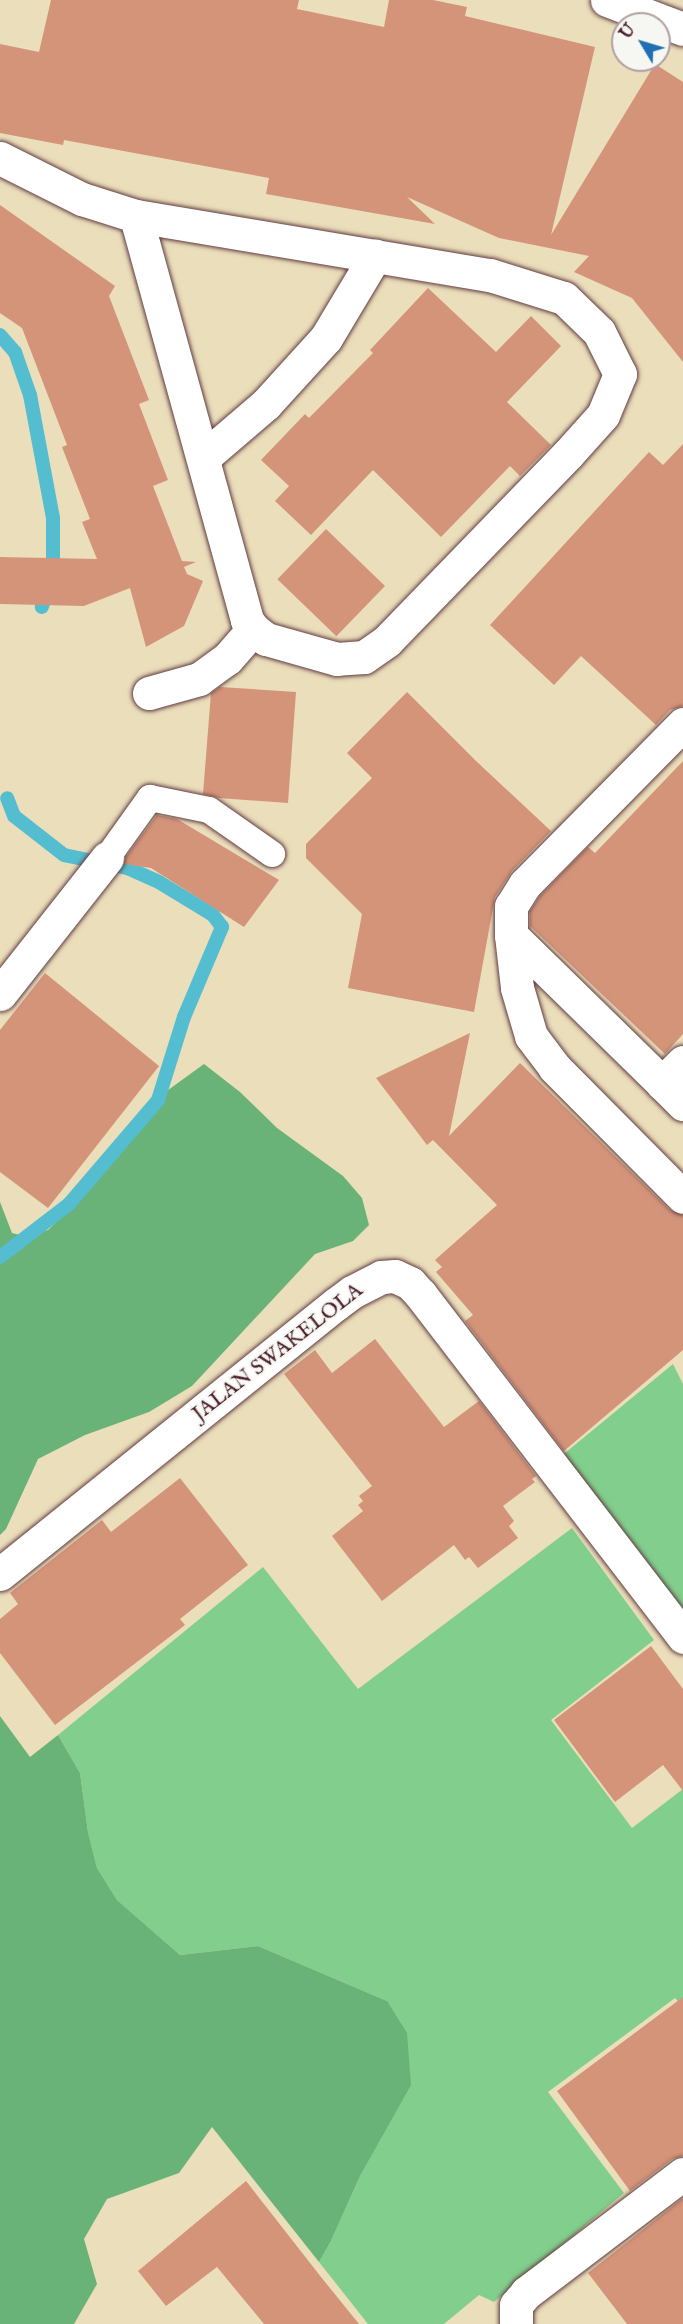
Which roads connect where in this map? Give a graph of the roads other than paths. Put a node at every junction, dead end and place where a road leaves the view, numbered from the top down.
1 (607, 0) edge
2 (683, 29) edge
3 (0, 159) edge
4 (136, 216) junction
5 (375, 256) junction
6 (203, 458) junction
7 (253, 629) junction
8 (148, 693) dead end
9 (683, 723) edge
10 (272, 854) dead end
11 (102, 864) joint
12 (511, 935) junction
13 (0, 994) edge
14 (676, 1083) edge
15 (683, 1197) edge
16 (0, 1574) edge
17 (683, 1637) edge
18 (683, 2174) edge
19 (516, 2324) edge

1 - 2 street
3 - 4 street
4 - 5 street
4 - 6 street
5 - 6 street
5 - 7 street
6 - 7 street
7 - 8 street
9 - 12 street
10 - 11 lane
11 - 13 street
12 - 14 street
12 - 15 street
16 - 17 street, JALAN SWAKELOLA
18 - 19 street

